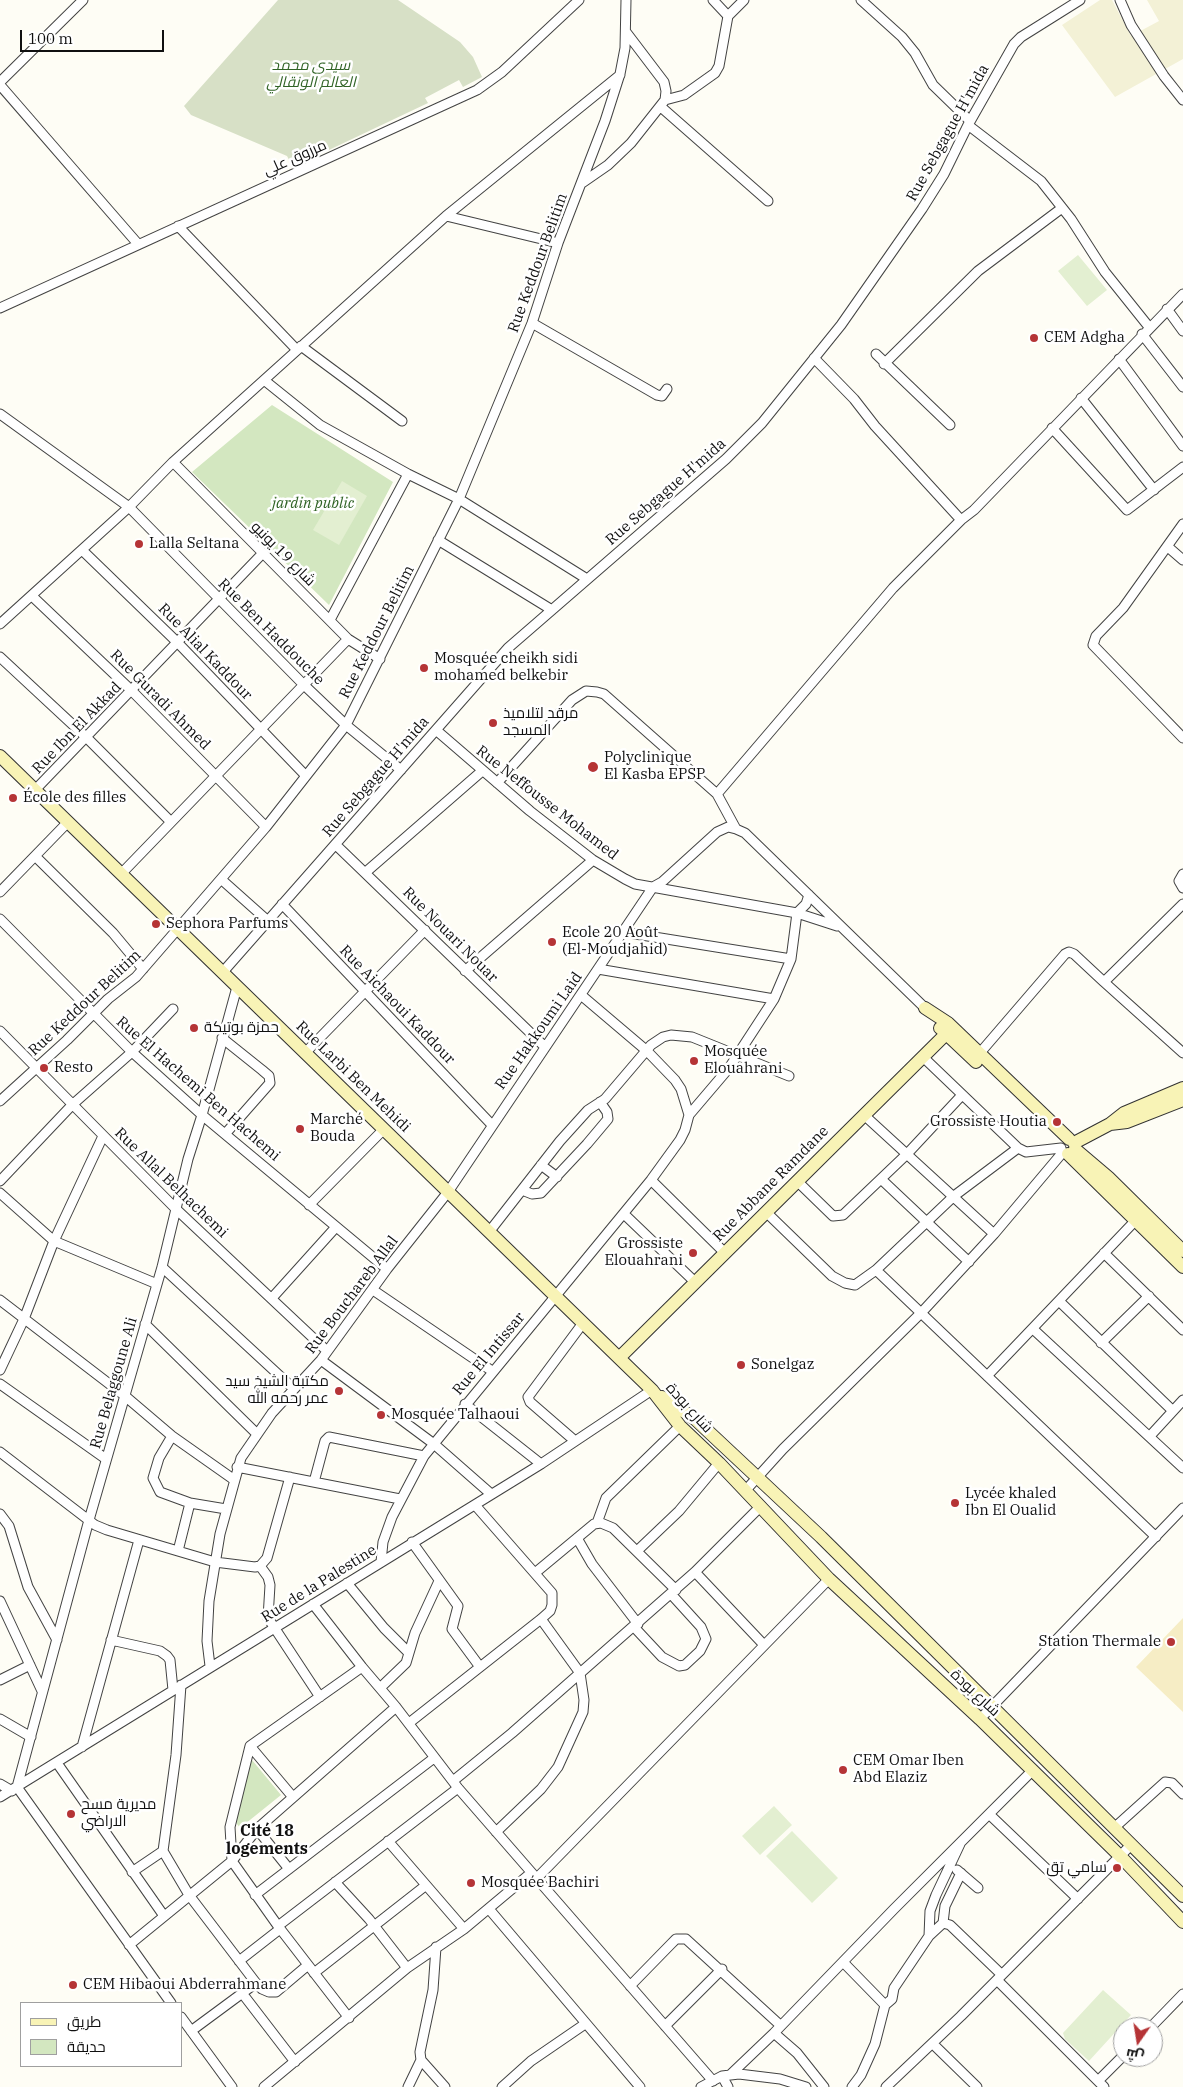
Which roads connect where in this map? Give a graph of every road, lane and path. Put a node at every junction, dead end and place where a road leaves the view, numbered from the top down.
1 (83, 0) edge
2 (578, 0) edge
3 (626, 0) edge
4 (713, 0) edge
5 (744, 0) edge
6 (861, 0) edge
7 (1080, 0) edge
8 (1120, 0) edge
9 (728, 16) junction
10 (626, 32) junction
11 (620, 74) junction
12 (0, 84) edge
13 (1183, 100) edge
14 (663, 103) junction
15 (969, 123) junction
16 (581, 183) junction
17 (768, 201) dead end
18 (1062, 208) junction
19 (446, 216) junction
20 (178, 226) junction
21 (558, 243) junction
22 (138, 244) junction
23 (1183, 294) edge
24 (0, 308) edge
25 (1167, 309) junction
26 (532, 323) junction
27 (1149, 327) junction
28 (1183, 331) edge
29 (1142, 334) junction
30 (299, 348) junction
31 (876, 354) dead end
32 (814, 358) junction
33 (1119, 359) junction
34 (884, 364) junction
35 (264, 380) junction
36 (1183, 386) edge
37 (667, 389) dead end
38 (1081, 398) junction
39 (0, 414) edge
40 (402, 421) dead end
41 (950, 425) dead end
42 (1052, 428) junction
43 (1183, 446) edge
44 (173, 462) junction
45 (1183, 467) edge
46 (408, 474) junction
47 (1154, 490) junction
48 (459, 499) junction
49 (129, 507) junction
50 (961, 520) junction
51 (1183, 524) edge
52 (438, 540) junction
53 (1168, 547) junction
54 (82, 550) junction
55 (262, 554) junction
56 (1183, 560) edge
57 (587, 579) junction
58 (32, 596) junction
59 (218, 600) junction
60 (552, 610) junction
61 (330, 620) junction
62 (0, 624) edge
63 (348, 638) junction
64 (178, 642) junction
65 (0, 657) edge
66 (380, 659) junction
67 (303, 684) junction
68 (132, 691) junction
69 (346, 724) junction
70 (262, 730) junction
71 (436, 730) junction
72 (87, 738) junction
73 (1183, 738) edge
74 (0, 756) edge
75 (400, 770) junction
76 (482, 771) junction
77 (216, 776) junction
78 (306, 776) junction
79 (497, 783) junction
80 (35, 790) junction
81 (716, 794) junction
82 (68, 822) junction
83 (171, 822) junction
84 (266, 827) junction
85 (736, 828) junction
86 (336, 844) junction
87 (36, 857) junction
88 (593, 860) junction
89 (366, 872) junction
90 (121, 874) junction
91 (1183, 874) edge
92 (222, 880) junction
93 (653, 887) junction
94 (1183, 888) edge
95 (0, 892) edge
96 (809, 895) junction
97 (282, 904) junction
98 (1183, 907) edge
99 (797, 913) junction
100 (0, 919) edge
101 (268, 921) junction
102 (178, 929) junction
103 (843, 929) junction
104 (425, 930) junction
105 (624, 932) junction
106 (790, 959) junction
107 (143, 969) junction
108 (598, 969) junction
109 (465, 970) junction
110 (222, 973) junction
111 (1104, 982) junction
112 (237, 987) junction
113 (364, 991) junction
114 (581, 995) junction
115 (774, 999) junction
116 (925, 1008) junction
117 (173, 1009) dead end
118 (93, 1014) junction
119 (0, 1031) edge
120 (946, 1034) junction
121 (222, 1038) junction
122 (544, 1046) junction
123 (647, 1050) junction
124 (132, 1052) junction
125 (305, 1053) junction
126 (1183, 1053) edge
127 (980, 1054) junction
128 (739, 1055) junction
129 (923, 1057) junction
130 (36, 1068) junction
131 (789, 1076) dead end
132 (1008, 1087) junction
133 (1183, 1088) edge
134 (962, 1095) junction
135 (1183, 1100) edge
136 (0, 1101) edge
137 (600, 1102) junction
138 (72, 1105) junction
139 (202, 1115) junction
140 (689, 1115) junction
141 (864, 1115) junction
142 (1110, 1124) junction
143 (492, 1125) junction
144 (384, 1130) junction
145 (226, 1133) junction
146 (103, 1136) junction
147 (1067, 1147) junction
148 (1018, 1148) junction
149 (908, 1154) junction
150 (541, 1164) junction
151 (557, 1177) junction
152 (881, 1179) junction
153 (651, 1180) junction
154 (0, 1181) edge
155 (797, 1181) junction
156 (522, 1190) junction
157 (448, 1192) junction
158 (0, 1193) edge
159 (954, 1196) junction
160 (309, 1205) junction
161 (176, 1209) junction
162 (766, 1212) junction
163 (624, 1214) junction
164 (1135, 1220) junction
165 (926, 1221) junction
166 (336, 1227) junction
167 (489, 1232) junction
168 (994, 1234) junction
169 (54, 1241) junction
170 (1183, 1251) edge
171 (725, 1253) junction
172 (1104, 1253) junction
173 (970, 1262) junction
174 (162, 1267) junction
175 (1183, 1267) edge
176 (387, 1270) junction
177 (876, 1270) junction
178 (695, 1282) junction
179 (157, 1284) junction
180 (374, 1290) junction
181 (555, 1296) junction
182 (1149, 1296) junction
183 (272, 1298) junction
184 (0, 1300) edge
185 (1059, 1301) junction
186 (922, 1312) junction
187 (24, 1319) junction
188 (583, 1323) junction
189 (145, 1324) junction
190 (1033, 1329) junction
191 (1183, 1330) edge
192 (1101, 1342) junction
193 (327, 1350) junction
194 (619, 1358) junction
195 (321, 1360) junction
196 (0, 1370) edge
197 (492, 1371) junction
198 (987, 1376) junction
199 (0, 1384) edge
200 (294, 1389) junction
201 (652, 1390) junction
202 (125, 1396) junction
203 (1183, 1400) edge
204 (466, 1404) junction
205 (1173, 1410) junction
206 (680, 1426) junction
207 (256, 1433) junction
208 (172, 1436) junction
209 (1150, 1436) junction
210 (575, 1441) junction
211 (434, 1444) junction
212 (0, 1452) edge
213 (424, 1456) junction
214 (106, 1459) junction
215 (719, 1463) junction
216 (541, 1464) junction
217 (237, 1467) junction
218 (1183, 1468) edge
219 (290, 1477) junction
220 (757, 1477) junction
221 (233, 1479) junction
222 (314, 1482) junction
223 (745, 1491) junction
224 (491, 1494) junction
225 (400, 1498) junction
226 (190, 1502) junction
227 (475, 1505) junction
228 (761, 1506) junction
229 (1183, 1508) edge
230 (226, 1509) junction
231 (0, 1514) edge
232 (89, 1520) junction
233 (597, 1523) junction
234 (1156, 1537) junction
235 (577, 1538) junction
236 (139, 1540) junction
237 (412, 1542) junction
238 (178, 1551) junction
239 (637, 1551) junction
240 (216, 1562) junction
241 (380, 1562) junction
242 (260, 1566) junction
243 (535, 1572) junction
244 (695, 1572) junction
245 (829, 1579) junction
246 (439, 1581) junction
247 (347, 1584) junction
248 (674, 1592) junction
249 (0, 1601) edge
250 (314, 1604) junction
251 (4, 1617) edge
252 (541, 1620) junction
253 (636, 1625) junction
254 (274, 1628) junction
255 (58, 1640) junction
256 (112, 1640) junction
257 (764, 1645) junction
258 (409, 1653) junction
259 (30, 1665) junction
260 (210, 1666) junction
261 (362, 1667) junction
262 (480, 1667) junction
263 (580, 1673) junction
264 (0, 1680) edge
265 (177, 1688) junction
266 (380, 1688) junction
267 (42, 1691) junction
268 (320, 1696) junction
269 (396, 1707) junction
270 (991, 1707) junction
271 (0, 1719) edge
272 (980, 1719) junction
273 (408, 1723) junction
274 (31, 1737) junction
275 (250, 1746) junction
276 (82, 1747) junction
277 (434, 1758) junction
278 (57, 1763) junction
279 (1032, 1771) junction
280 (0, 1784) edge
281 (456, 1784) junction
282 (15, 1789) junction
283 (1183, 1794) edge
284 (292, 1796) junction
285 (0, 1798) edge
286 (990, 1815) junction
287 (257, 1828) junction
288 (1114, 1828) junction
289 (496, 1832) junction
290 (962, 1839) junction
291 (388, 1841) junction
292 (1131, 1845) junction
293 (163, 1851) junction
294 (1121, 1857) junction
295 (232, 1861) junction
296 (951, 1865) junction
297 (290, 1869) junction
298 (132, 1872) junction
299 (961, 1873) junction
300 (534, 1876) junction
301 (335, 1882) junction
302 (425, 1886) junction
303 (978, 1888) dead end
304 (189, 1895) junction
305 (255, 1896) junction
306 (1183, 1896) edge
307 (1078, 1899) junction
308 (489, 1909) junction
309 (164, 1916) junction
310 (1183, 1922) edge
311 (943, 1923) junction
312 (279, 1927) junction
313 (376, 1927) junction
314 (464, 1929) junction
315 (929, 1936) junction
316 (129, 1945) junction
317 (436, 1947) junction
318 (239, 1961) junction
319 (843, 1962) junction
320 (308, 1966) junction
321 (407, 1968) junction
322 (722, 1969) junction
323 (314, 1974) junction
324 (1000, 1977) junction
325 (256, 1983) junction
326 (630, 1986) junction
327 (242, 1993) junction
328 (1183, 1994) edge
329 (171, 2002) edge
330 (885, 2005) junction
331 (1161, 2017) edge
332 (182, 2018) edge
333 (349, 2018) junction
334 (585, 2024) junction
335 (780, 2025) junction
336 (665, 2026) junction
337 (192, 2031) junction
338 (774, 2033) junction
339 (933, 2044) junction
340 (421, 2060) junction
341 (295, 2062) junction
342 (1114, 2067) edge
343 (726, 2075) junction
344 (713, 2080) junction
345 (1101, 2084) edge
346 (702, 2086) edge
347 (232, 2087) edge
348 (264, 2087) edge
349 (408, 2087) edge
350 (445, 2087) edge
351 (502, 2087) edge
352 (640, 2087) edge
353 (728, 2087) edge
354 (806, 2087) edge
355 (824, 2087) edge
356 (852, 2087) edge
357 (886, 2087) edge
358 (977, 2087) edge

1 - 12 street
2 - 20 street, مرزوق علي
3 - 10 street, Rue Keddour Belitim
4 - 9 street
5 - 9 street
6 - 15 street
7 - 15 street, Rue Sebgague H'mida
8 - 13 street
9 - 14 street
10 - 11 street, Rue Keddour Belitim
10 - 14 street
11 - 16 street, Rue Keddour Belitim
11 - 19 street
12 - 22 street
14 - 16 street
14 - 17 street
15 - 18 street
15 - 32 street, Rue Sebgague H'mida
16 - 21 street, Rue Keddour Belitim
18 - 27 street
18 - 34 street
19 - 21 street
19 - 30 street
20 - 22 street, مرزوق علي
20 - 30 street
21 - 26 street, Rue Keddour Belitim
22 - 24 street, مرزوق علي
23 - 25 street
25 - 27 street
25 - 28 street
26 - 37 street
26 - 48 street, Rue Keddour Belitim
27 - 29 street
29 - 33 street
29 - 36 street
30 - 35 street
30 - 40 street
31 - 34 street
32 - 50 street
32 - 57 street, Rue Sebgague H'mida
33 - 38 street
33 - 43 street
34 - 41 street
35 - 44 street
35 - 46 street
38 - 42 street
38 - 47 street
39 - 49 street, Rue Ben Haddouche
42 - 47 street
42 - 50 street
44 - 49 street
44 - 55 street, شارع 19 يونيو
45 - 47 street
46 - 48 street
46 - 61 street
48 - 52 street, Rue Keddour Belitim
48 - 57 street
49 - 54 street
49 - 59 street, Rue Ben Haddouche
50 - 81 street
51 - 53 street
52 - 60 street
52 - 66 street, Rue Keddour Belitim
53 - 56 street
53 - 73 street
54 - 58 street
54 - 64 street, Rue Alial Kaddour
55 - 59 street, Rue Ibn El Akkad
55 - 61 street, شارع 19 يونيو
57 - 60 street, Rue Sebgague H'mida
58 - 62 street
58 - 68 street, Rue Guradi Ahmed
59 - 64 street, Rue Ibn El Akkad
59 - 67 street, Rue Ben Haddouche
60 - 71 street, Rue Sebgague H'mida
61 - 63 street, شارع 19 يونيو
63 - 66 street, شارع 19 يونيو
63 - 67 street
64 - 68 street, Rue Ibn El Akkad
64 - 70 street, Rue Alial Kaddour
65 - 72 street
66 - 69 street, Rue Keddour Belitim
67 - 69 street, Rue Ben Haddouche
67 - 70 street
68 - 72 street, Rue Ibn El Akkad
68 - 77 street, Rue Guradi Ahmed
69 - 75 street, Rue Ben Haddouche
69 - 78 street, Rue Keddour Belitim
70 - 77 street
70 - 78 street, Rue Alial Kaddour
71 - 75 street, Rue Sebgague H'mida
71 - 76 street, Rue Neffousse Mohamed
72 - 80 street, Rue Ibn El Akkad
72 - 83 street
74 - 80 street, Rue Larbi Ben Mehidi
75 - 86 street, Rue Sebgague H'mida
76 - 79 street, Rue Neffousse Mohamed
76 - 89 street
77 - 83 street
77 - 84 street, Rue Guradi Ahmed
78 - 84 street, Rue Keddour Belitim
79 - 81 street
79 - 88 street, Rue Neffousse Mohamed
80 - 82 street, Rue Larbi Ben Mehidi
81 - 85 street
82 - 87 street
82 - 90 street, Rue Larbi Ben Mehidi
83 - 90 street
84 - 92 street, Rue Keddour Belitim
85 - 93 street, Rue Hakkoumi Laid
85 - 96 street
86 - 89 street, Rue Nouari Nouar
86 - 97 street, Rue Sebgague H'mida
87 - 95 street
87 - 107 street
88 - 93 street, Rue Neffousse Mohamed
88 - 109 street
89 - 104 street, Rue Nouari Nouar
90 - 102 street, Rue Larbi Ben Mehidi
91 - 94 street
92 - 101 street
92 - 102 street, Rue Keddour Belitim
93 - 99 street, Rue Neffousse Mohamed
93 - 105 street, Rue Hakkoumi Laid
96 - 99 street
96 - 103 street
97 - 101 street, Rue Sebgague H'mida
97 - 113 street, Rue Aichaoui Kaddour
98 - 111 street
99 - 103 street, Rue Neffousse Mohamed
99 - 106 street
100 - 118 street, Rue El Hachemi Ben Hachemi
101 - 110 street, Rue Sebgague H'mida
102 - 107 street, Rue Keddour Belitim
102 - 110 street, Rue Larbi Ben Mehidi
103 - 116 street
104 - 109 street, Rue Nouari Nouar
104 - 113 street
105 - 106 street
105 - 108 street, Rue Hakkoumi Laid
106 - 115 street
107 - 118 street, Rue Keddour Belitim
108 - 114 street, Rue Hakkoumi Laid
108 - 115 street
109 - 122 street, Rue Nouari Nouar
110 - 112 street, Rue Larbi Ben Mehidi
111 - 126 street
111 - 127 street
112 - 121 street, Rue Belaggoune Ali
112 - 125 street, Rue Larbi Ben Mehidi
113 - 125 street
113 - 143 street, Rue Aichaoui Kaddour
114 - 122 street, Rue Hakkoumi Laid
114 - 123 street
115 - 128 street
116 - 120 street
116 - 127 street
117 - 124 street
118 - 124 street, Rue El Hachemi Ben Hachemi
118 - 130 street, Rue Keddour Belitim
119 - 130 street, Rue Allal Belhachemi
120 - 129 street, Rue Abbane Ramdane
120 - 132 street
121 - 139 street, Rue Belaggoune Ali
121 - 145 street
122 - 143 street, Rue Hakkoumi Laid
123 - 128 street
123 - 137 street
123 - 140 street
124 - 138 street
124 - 139 street, Rue El Hachemi Ben Hachemi
125 - 144 street, Rue Larbi Ben Mehidi
127 - 132 street
128 - 131 street
128 - 140 street
129 - 134 street
129 - 141 street, Rue Abbane Ramdane
130 - 136 street, Rue Keddour Belitim
130 - 138 street, Rue Allal Belhachemi
132 - 147 street
133 - 142 street
134 - 148 street
134 - 149 street
135 - 142 street
137 - 150 street
137 - 151 street
138 - 146 street, Rue Allal Belhachemi
138 - 154 street
139 - 145 street, Rue El Hachemi Ben Hachemi
139 - 161 street, Rue Belaggoune Ali
140 - 153 street, Rue El Intissar
141 - 149 street
141 - 155 street, Rue Abbane Ramdane
142 - 147 street
143 - 157 street, Rue Hakkoumi Laid
144 - 157 street, Rue Larbi Ben Mehidi
144 - 160 street
145 - 160 street, Rue El Hachemi Ben Hachemi
146 - 161 street, Rue Allal Belhachemi
146 - 169 street
147 - 148 street
147 - 164 street
147 - 168 street
147 - 170 street
148 - 159 street
149 - 152 street
149 - 159 street
150 - 151 street
150 - 156 street
151 - 156 street
152 - 155 street
152 - 165 street
153 - 163 street, Rue El Intissar
153 - 171 street
155 - 162 street, Rue Abbane Ramdane
156 - 167 street
157 - 167 street, Rue Larbi Ben Mehidi
157 - 176 street, Rue Bouchareb Allal
158 - 169 street
159 - 165 street
159 - 168 street
160 - 166 street, Rue El Hachemi Ben Hachemi
161 - 174 street, Rue Belaggoune Ali
161 - 183 street, Rue Allal Belhachemi
162 - 171 street, Rue Abbane Ramdane
162 - 177 street
163 - 178 street
163 - 181 street, Rue El Intissar
164 - 172 street
164 - 175 street
165 - 173 street
165 - 177 street
166 - 176 street, Rue El Hachemi Ben Hachemi
166 - 183 street
167 - 181 street, Rue Larbi Ben Mehidi
168 - 173 street
169 - 179 street
169 - 187 street
171 - 178 street, Rue Abbane Ramdane
172 - 182 street
172 - 185 street
173 - 186 street
174 - 179 street, Rue Belaggoune Ali
174 - 200 street
176 - 180 street, Rue Bouchareb Allal
177 - 186 street
178 - 194 street, Rue Abbane Ramdane
179 - 189 street, Rue Belaggoune Ali
180 - 193 street, Rue Bouchareb Allal
180 - 197 street
181 - 188 street, Rue Larbi Ben Mehidi
181 - 197 street, Rue El Intissar
182 - 191 street
182 - 192 street
183 - 193 street, Rue Allal Belhachemi
184 - 187 street
185 - 190 street
185 - 192 street
186 - 198 street
186 - 220 street
187 - 196 street
187 - 202 street
188 - 194 street, Rue Larbi Ben Mehidi
188 - 210 street
189 - 202 street, Rue Belaggoune Ali
189 - 207 street
190 - 198 street
190 - 209 street
192 - 205 street
193 - 195 street, Rue Bouchareb Allal
194 - 201 street, Rue Larbi Ben Mehidi
195 - 200 street, Rue Bouchareb Allal
195 - 211 street
197 - 204 street, Rue El Intissar
198 - 234 street
199 - 214 street
200 - 207 street, Rue Bouchareb Allal
201 - 206 street, شارع بودة
201 - 210 street, Rue de la Palestine
201 - 220 street, شارع بودة
202 - 208 street
202 - 214 street, Rue Belaggoune Ali
203 - 205 street
204 - 211 street, Rue El Intissar
204 - 216 street
205 - 209 street
206 - 215 street, شارع بودة
206 - 233 street
207 - 217 street, Rue Bouchareb Allal
208 - 221 street
208 - 226 street
209 - 218 street
210 - 216 street, Rue de la Palestine
211 - 213 street, Rue El Intissar
211 - 224 street
212 - 232 street
213 - 222 street
213 - 225 street, Rue El Intissar
214 - 232 street, Rue Belaggoune Ali
215 - 223 street, شارع بودة
215 - 239 street
216 - 224 street, Rue de la Palestine
217 - 219 street
217 - 221 street, Rue Bouchareb Allal
219 - 222 street
219 - 242 street
220 - 223 street
220 - 270 street, شارع بودة
221 - 230 street, Rue Bouchareb Allal
222 - 225 street
223 - 228 street, شارع بودة
224 - 227 street, Rue de la Palestine
225 - 241 street, Rue El Intissar
226 - 230 street
226 - 238 street
227 - 237 street, Rue de la Palestine
227 - 243 street
228 - 244 street
228 - 245 street, شارع بودة
229 - 234 street
230 - 240 street, Rue Bouchareb Allal
231 - 255 street
232 - 236 street
232 - 255 street, Rue Belaggoune Ali
233 - 235 street
233 - 239 street
234 - 270 street
235 - 243 street
235 - 253 street
236 - 238 street
236 - 256 street
237 - 241 street, Rue de la Palestine
237 - 246 street
238 - 240 street
239 - 248 street
240 - 242 street
240 - 260 street, Rue Bouchareb Allal
241 - 247 street, Rue de la Palestine
242 - 254 street
243 - 252 street
244 - 248 street
244 - 257 street
245 - 257 street
245 - 272 street, شارع بودة
246 - 258 street
246 - 262 street
247 - 250 street, Rue de la Palestine
247 - 258 street
248 - 253 street
248 - 253 street
249 - 251 street
250 - 254 street, Rue de la Palestine
250 - 261 street
251 - 259 street
252 - 262 street
252 - 263 street
253 - 263 street
254 - 260 street, Rue de la Palestine
254 - 268 street
255 - 267 street, Rue Belaggoune Ali
256 - 265 street
256 - 276 street
257 - 300 street
258 - 266 street
259 - 264 street
259 - 267 street
260 - 265 street, Rue de la Palestine
261 - 266 street
261 - 268 street
262 - 273 street
263 - 281 street
263 - 289 street
265 - 276 street, Rue de la Palestine
265 - 293 street
266 - 269 street
267 - 274 street, Rue Belaggoune Ali
268 - 275 street
269 - 273 street
269 - 284 street
270 - 272 street
270 - 288 street, شارع بودة
271 - 274 street
272 - 279 street, شارع بودة
273 - 277 street
274 - 282 street, Rue Belaggoune Ali
275 - 284 street
275 - 295 street
276 - 278 street, Rue de la Palestine
277 - 281 street
277 - 297 street
278 - 282 street, Rue de la Palestine
278 - 298 street
279 - 286 street
279 - 294 street, شارع بودة
280 - 282 street
281 - 289 street
281 - 291 street
282 - 285 street, Rue de la Palestine
282 - 316 street
283 - 288 street
284 - 287 street
286 - 290 street
286 - 307 street
287 - 295 street
287 - 297 street
288 - 292 street, شارع بودة
289 - 300 street
290 - 296 street
290 - 319 street
291 - 301 street
291 - 302 street
292 - 294 street
292 - 306 street, شارع بودة
293 - 298 street
293 - 304 street
294 - 307 street
294 - 310 street, شارع بودة
295 - 304 street
295 - 305 street
296 - 299 street
296 - 315 street
297 - 305 street
298 - 309 street
299 - 303 street
299 - 311 street
300 - 308 street
300 - 326 street
301 - 312 street
301 - 313 street
302 - 313 street
302 - 314 street
304 - 309 street
304 - 318 street
305 - 312 street
307 - 324 street
308 - 314 street
308 - 334 street
309 - 316 street
311 - 315 street
311 - 324 street
312 - 318 street
312 - 320 street
313 - 321 street
313 - 323 street
314 - 317 street
315 - 330 street
316 - 329 street
317 - 321 street
317 - 340 street
318 - 325 street
319 - 330 street
319 - 335 street
320 - 323 street
320 - 325 street
321 - 333 street
322 - 326 street
322 - 335 street
322 - 336 street
323 - 333 street
324 - 339 street
324 - 345 street
325 - 327 street
326 - 336 street
327 - 337 street
327 - 341 street
328 - 331 street
330 - 356 street
332 - 337 street
333 - 341 street
334 - 351 street
334 - 352 street
335 - 338 street
336 - 344 street
337 - 347 street
338 - 343 street
338 - 355 street
339 - 357 street
339 - 358 street
340 - 349 street
340 - 350 street
341 - 348 street
342 - 345 street
343 - 344 street
343 - 353 street
343 - 354 street
344 - 346 street

